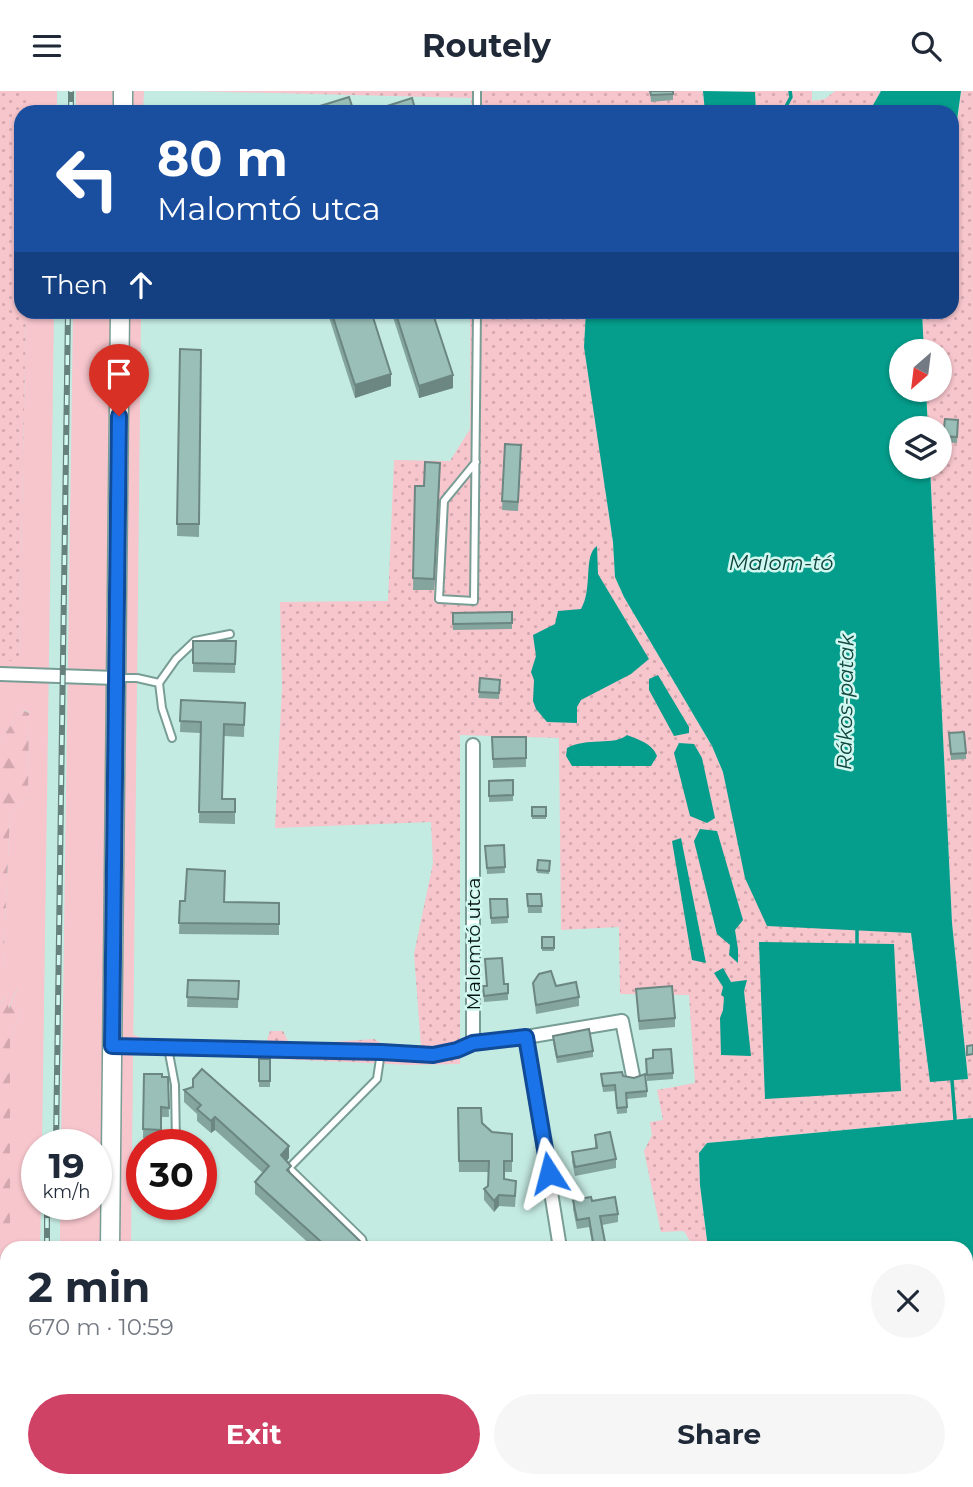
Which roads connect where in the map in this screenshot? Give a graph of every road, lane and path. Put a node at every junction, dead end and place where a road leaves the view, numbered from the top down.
1 (120, 319) edge
2 (477, 319) edge
3 (476, 462) junction
4 (230, 633) dead end
5 (6, 674) edge
6 (116, 678) junction
7 (159, 683) junction
8 (0, 687) edge
9 (172, 737) dead end
10 (473, 745) dead end
11 (526, 1037) junction
12 (473, 1043) junction
13 (112, 1046) junction
14 (168, 1048) junction
15 (381, 1052) junction
16 (633, 1076) edge
17 (175, 1085) junction
18 (182, 1090) edge
19 (176, 1129) edge
20 (110, 1241) edge
21 (363, 1241) edge
22 (559, 1241) edge

1 - 6 main road
2 - 3 lane
3 - 3 lane
4 - 7 lane
5 - 6 street
5 - 8 street
6 - 7 lane
6 - 13 main road
7 - 9 lane
10 - 12 street, Malomtó utca
11 - 12 street
11 - 16 street
11 - 22 street
12 - 15 street
13 - 14 street
13 - 20 main road
14 - 15 street
14 - 17 lane
15 - 21 lane
17 - 18 lane
17 - 19 lane

